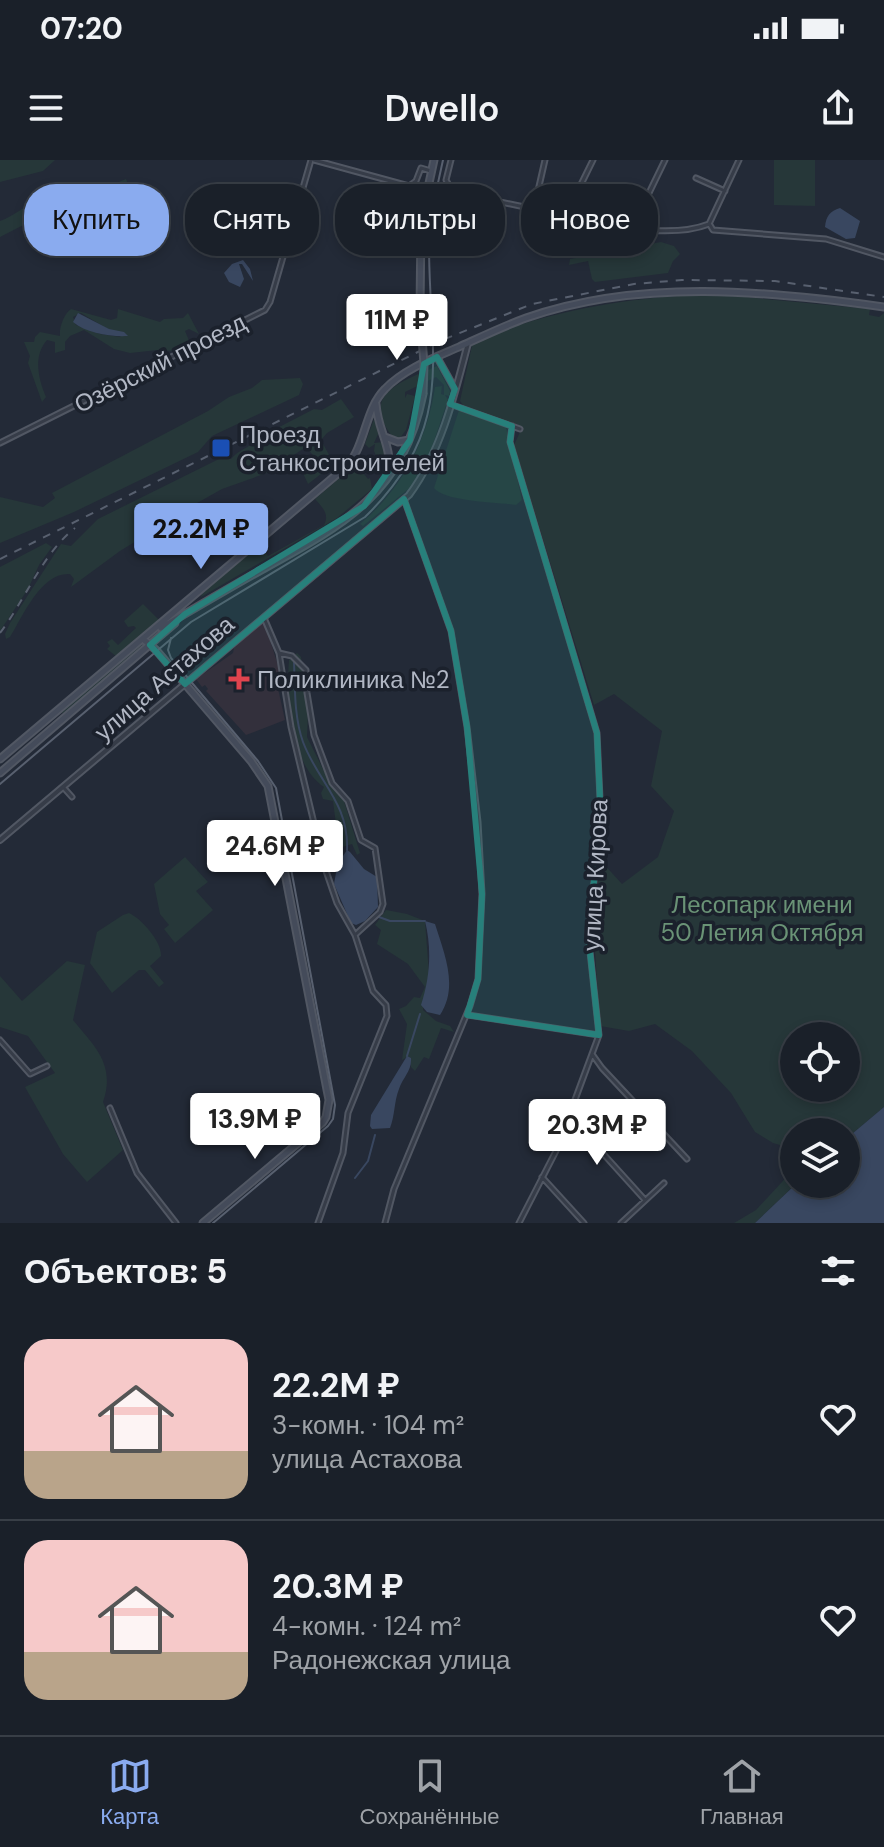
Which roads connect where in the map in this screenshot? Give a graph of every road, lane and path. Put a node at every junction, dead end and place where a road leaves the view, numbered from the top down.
1 (312, 160) edge
2 (434, 160) edge
3 (451, 160) edge
4 (545, 160) edge
5 (593, 160) edge
6 (665, 160) edge
7 (739, 160) edge
8 (431, 171) junction
9 (696, 178) dead end
10 (540, 184) edge
11 (581, 184) edge
12 (653, 184) edge
13 (725, 191) junction
14 (521, 206) edge
15 (709, 224) junction
16 (658, 228) edge
17 (698, 229) junction
18 (713, 230) junction
19 (884, 257) edge
20 (884, 307) edge
21 (468, 343) junction
22 (437, 357) junction
23 (455, 389) junction
24 (375, 402) junction
25 (450, 404) junction
26 (512, 426) junction
27 (520, 429) dead end
28 (385, 437) junction
29 (410, 440) junction
30 (0, 443) edge
31 (389, 476) junction
32 (404, 499) junction
33 (185, 614) junction
34 (264, 616) junction
35 (143, 639) junction
36 (150, 645) junction
37 (279, 653) junction
38 (185, 684) junction
39 (55, 712) junction
40 (62, 721) junction
41 (0, 759) edge
42 (0, 773) edge
43 (64, 787) junction
44 (72, 797) dead end
45 (0, 840) edge
46 (355, 935) junction
47 (467, 1015) junction
48 (599, 1035) junction
49 (0, 1040) edge
50 (592, 1054) junction
51 (47, 1066) dead end
52 (110, 1108) dead end
53 (570, 1117) junction
54 (687, 1159) dead end
55 (542, 1177) junction
56 (664, 1183) dead end
57 (645, 1200) junction
58 (176, 1223) edge
59 (203, 1223) edge
60 (318, 1223) edge
61 (385, 1223) edge
62 (519, 1223) edge
63 (584, 1223) edge
64 (621, 1223) edge

1 - 8 street
1 - 30 street, Озёрский проезд
2 - 8 main road, улица Астахова
3 - 14 street
4 - 10 street
5 - 11 street
6 - 12 street
7 - 13 street
8 - 29 main road, улица Астахова, bridge
9 - 13 street
13 - 15 street
15 - 17 street
15 - 18 street
16 - 17 street
17 - 18 street
18 - 19 street
20 - 21 main road
21 - 22 main road
21 - 23 street, улица Астахова
22 - 23 street
22 - 24 main road
23 - 25 street, улица Астахова
24 - 28 main road
24 - 35 main road, улица Астахова
25 - 26 street
25 - 32 street, улица Астахова
26 - 27 street
26 - 48 street, улица Кирова
28 - 29 main road
28 - 31 main road
29 - 31 main road, улица Астахова
31 - 33 main road, улица Астахова
32 - 34 street, улица Астахова
32 - 47 street
33 - 35 main road, улица Астахова
33 - 36 main road, улица Астахова
34 - 37 street
34 - 38 street, улица Астахова
35 - 36 main road
35 - 39 main road, улица Астахова
36 - 38 main road
36 - 40 main road, улица Астахова
37 - 46 street
37 - 46 street
38 - 43 street, улица Астахова
38 - 59 main road
39 - 40 main road
39 - 41 main road, улица Астахова
40 - 42 main road, улица Астахова
43 - 44 street
43 - 45 street, улица Астахова
46 - 60 street
47 - 48 street
47 - 61 street
48 - 50 street, улица Кирова
49 - 51 street
50 - 53 street, улица Кирова
50 - 54 street
52 - 58 street
53 - 55 street, улица Кирова
53 - 57 street
55 - 62 street, улица Кирова
55 - 63 street
56 - 57 street
57 - 64 street

